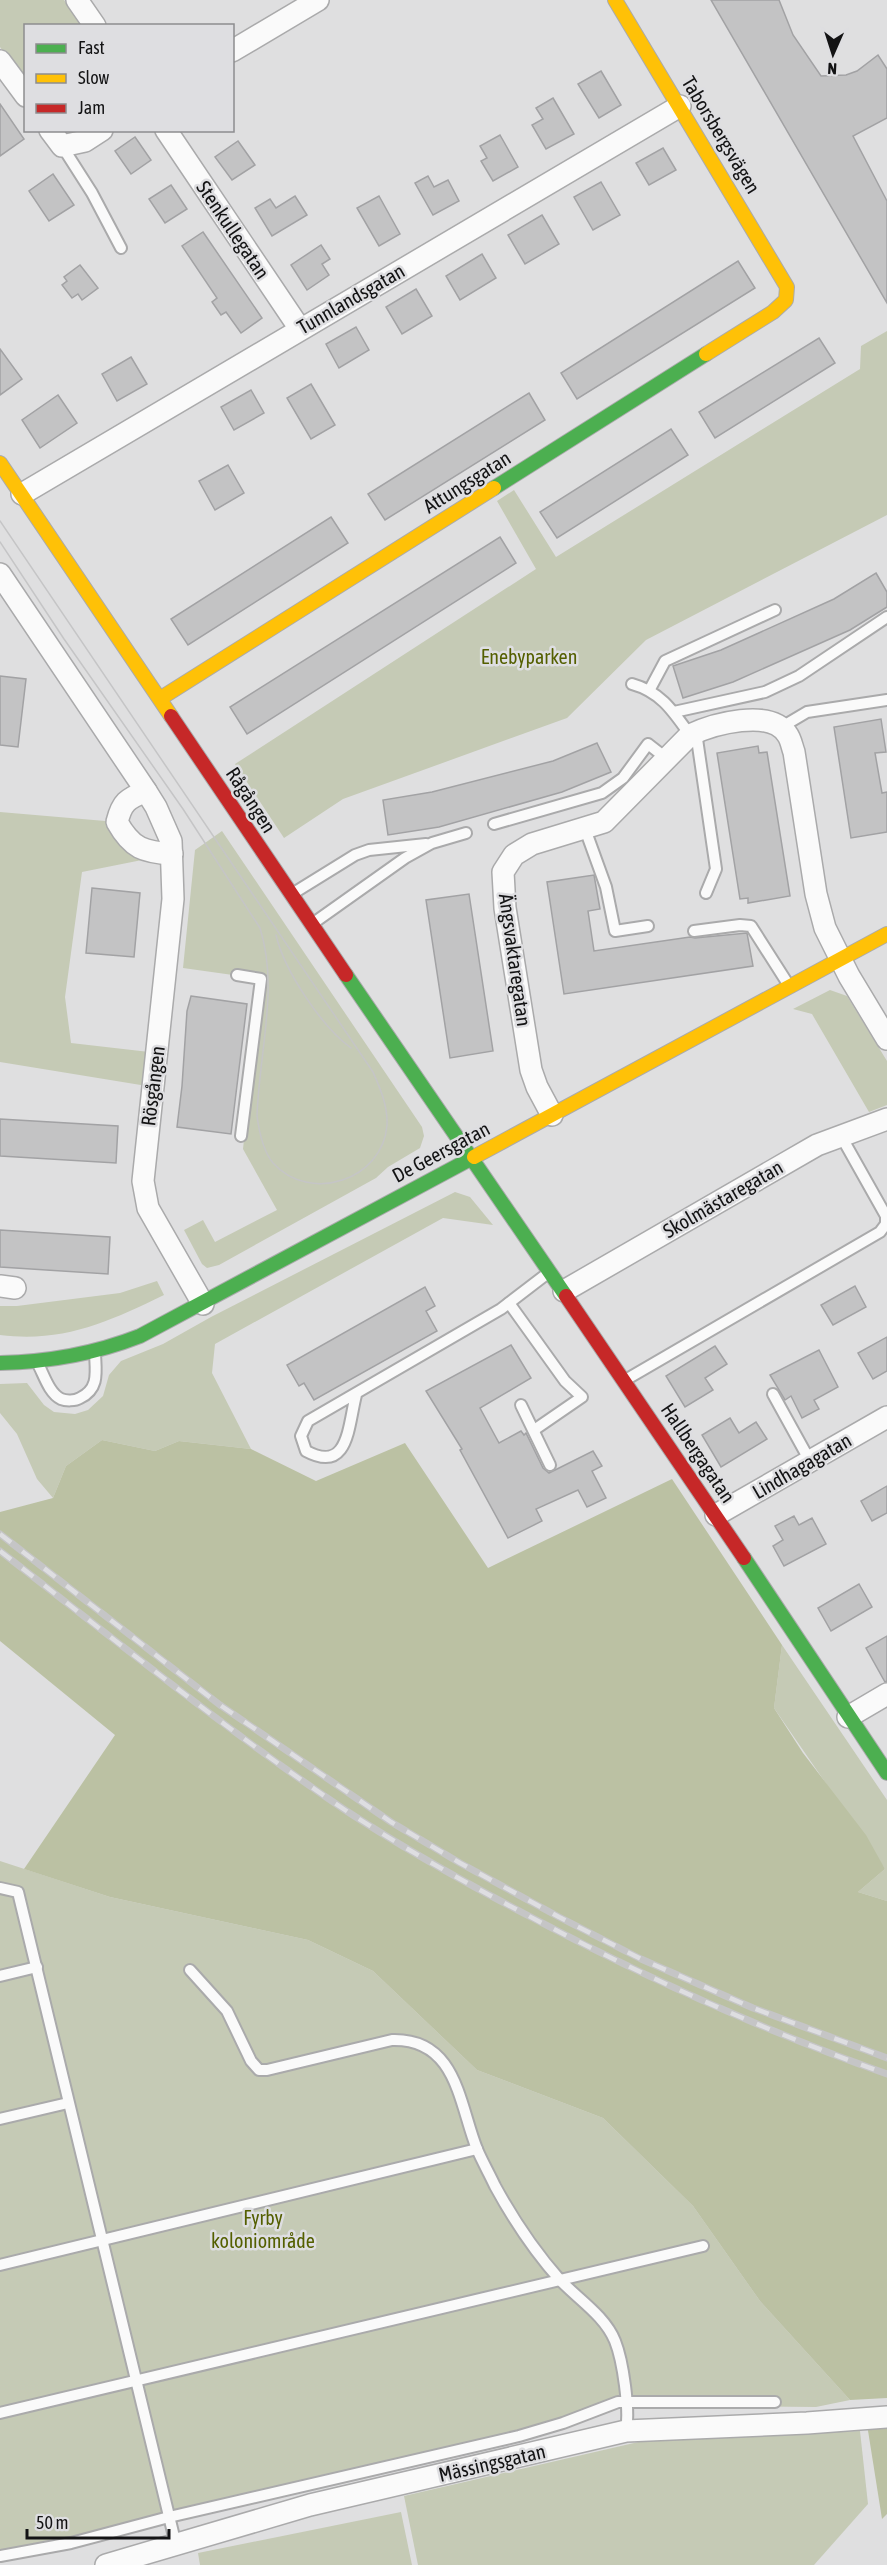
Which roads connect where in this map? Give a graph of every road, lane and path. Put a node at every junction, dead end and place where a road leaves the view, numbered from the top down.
1 (77, 0) edge
2 (318, 0) edge
3 (615, 0) edge
4 (94, 24) edge
5 (234, 50) edge
6 (0, 61) edge
7 (24, 93) edge
8 (680, 106) junction
9 (99, 132) edge
10 (167, 132) edge
11 (56, 138) edge
12 (121, 248) dead end
13 (787, 293) joint
14 (300, 329) junction
15 (0, 463) edge
16 (22, 494) junction
17 (0, 574) edge
18 (775, 610) dead end
19 (887, 617) edge
20 (632, 684) dead end
21 (650, 689) junction
22 (161, 698) junction
23 (887, 700) edge
24 (674, 712) junction
25 (780, 728) junction
26 (693, 733) junction
27 (666, 758) junction
28 (146, 790) junction
29 (602, 793) junction
30 (616, 810) junction
31 (494, 824) dead end
32 (585, 829) junction
33 (466, 833) dead end
34 (432, 843) junction
35 (172, 854) junction
36 (706, 893) dead end
37 (291, 894) junction
38 (311, 924) junction
39 (648, 926) dead end
40 (694, 931) dead end
41 (887, 934) edge
42 (840, 959) junction
43 (237, 975) dead end
44 (790, 987) junction
45 (887, 1039) edge
46 (552, 1115) junction
47 (887, 1119) edge
48 (241, 1136) dead end
49 (841, 1136) junction
50 (470, 1158) junction
51 (551, 1271) junction
52 (564, 1291) junction
53 (509, 1303) junction
54 (203, 1304) junction
55 (95, 1354) junction
56 (0, 1363) edge
57 (38, 1363) junction
58 (625, 1380) junction
59 (773, 1394) dead end
60 (356, 1395) junction
61 (521, 1405) dead end
62 (887, 1417) edge
63 (534, 1430) junction
64 (810, 1461) junction
65 (550, 1465) dead end
66 (716, 1515) junction
67 (887, 1694) edge
68 (848, 1717) junction
69 (887, 1773) edge
70 (0, 1888) edge
71 (37, 1967) junction
72 (190, 1970) dead end
73 (0, 1976) edge
74 (68, 2103) junction
75 (0, 2119) edge
76 (477, 2149) junction
77 (102, 2240) junction
78 (704, 2246) dead end
79 (0, 2265) edge
80 (559, 2279) junction
81 (137, 2382) junction
82 (627, 2401) junction
83 (775, 2402) dead end
84 (0, 2413) edge
85 (887, 2417) edge
86 (626, 2431) junction
87 (169, 2517) junction
88 (176, 2545) junction
89 (0, 2556) edge
90 (106, 2565) edge

1 - 4 street
2 - 5 street
3 - 8 street, Taborsbergsvägen
6 - 7 street
8 - 13 street, Taborsbergsvägen
8 - 14 street, Tunnlandsgatan
9 - 11 street
10 - 14 street, Stenkullegatan
11 - 12 lane
13 - 22 street, Attungsgatan
14 - 16 street, Tunnlandsgatan
15 - 16 street, Rågången
16 - 22 street, Rågången
17 - 28 street, Rösgången
18 - 21 lane
19 - 24 lane
20 - 21 lane
21 - 24 lane
22 - 37 street, Rågången
23 - 25 lane
24 - 26 lane
25 - 26 street, Ängsvaktaregatan
25 - 42 street
26 - 27 street, Ängsvaktaregatan
26 - 36 lane
27 - 29 lane
27 - 30 street, Ängsvaktaregatan
28 - 35 street, Rösgången
28 - 35 street
29 - 30 lane
29 - 31 lane
30 - 32 street, Ängsvaktaregatan
32 - 39 lane
32 - 46 street, Ängsvaktaregatan
33 - 34 lane
34 - 37 lane
34 - 38 lane
35 - 54 street, Rösgången
37 - 38 street, Rågången
38 - 50 street, Rågången
40 - 44 lane
41 - 42 street, De Geersgatan
42 - 44 street, De Geersgatan
42 - 45 street
43 - 48 lane
44 - 46 street, De Geersgatan
46 - 50 street, De Geersgatan
47 - 49 street, Skolmästaregatan
49 - 52 street, Skolmästaregatan
49 - 58 lane
50 - 51 street, Hallbergagatan
50 - 54 street, De Geersgatan
51 - 52 street, Hallbergagatan
51 - 53 lane
52 - 58 street, Hallbergagatan
53 - 60 lane
53 - 63 lane
54 - 55 street, De Geersgatan
55 - 57 street, De Geersgatan
55 - 57 lane
56 - 57 street, De Geersgatan
58 - 66 street, Hallbergagatan
59 - 64 lane
60 - 60 lane
61 - 63 lane
62 - 64 street, Lindhagagatan
63 - 65 lane
64 - 66 street, Lindhagagatan
66 - 68 street, Hallbergagatan
67 - 68 street
68 - 69 street, Hallbergagatan
70 - 71 lane
71 - 73 lane
71 - 74 lane
72 - 76 lane
74 - 75 lane
74 - 77 lane
76 - 77 lane
76 - 80 lane
77 - 79 lane
77 - 81 lane
78 - 80 lane
80 - 81 lane
80 - 82 lane
81 - 84 lane
81 - 87 lane
82 - 83 lane
82 - 86 lane
82 - 87 lane
85 - 86 street, Mässingsgatan
86 - 88 street, Mässingsgatan
87 - 88 lane
87 - 89 lane
88 - 90 street, Mässingsgatan

